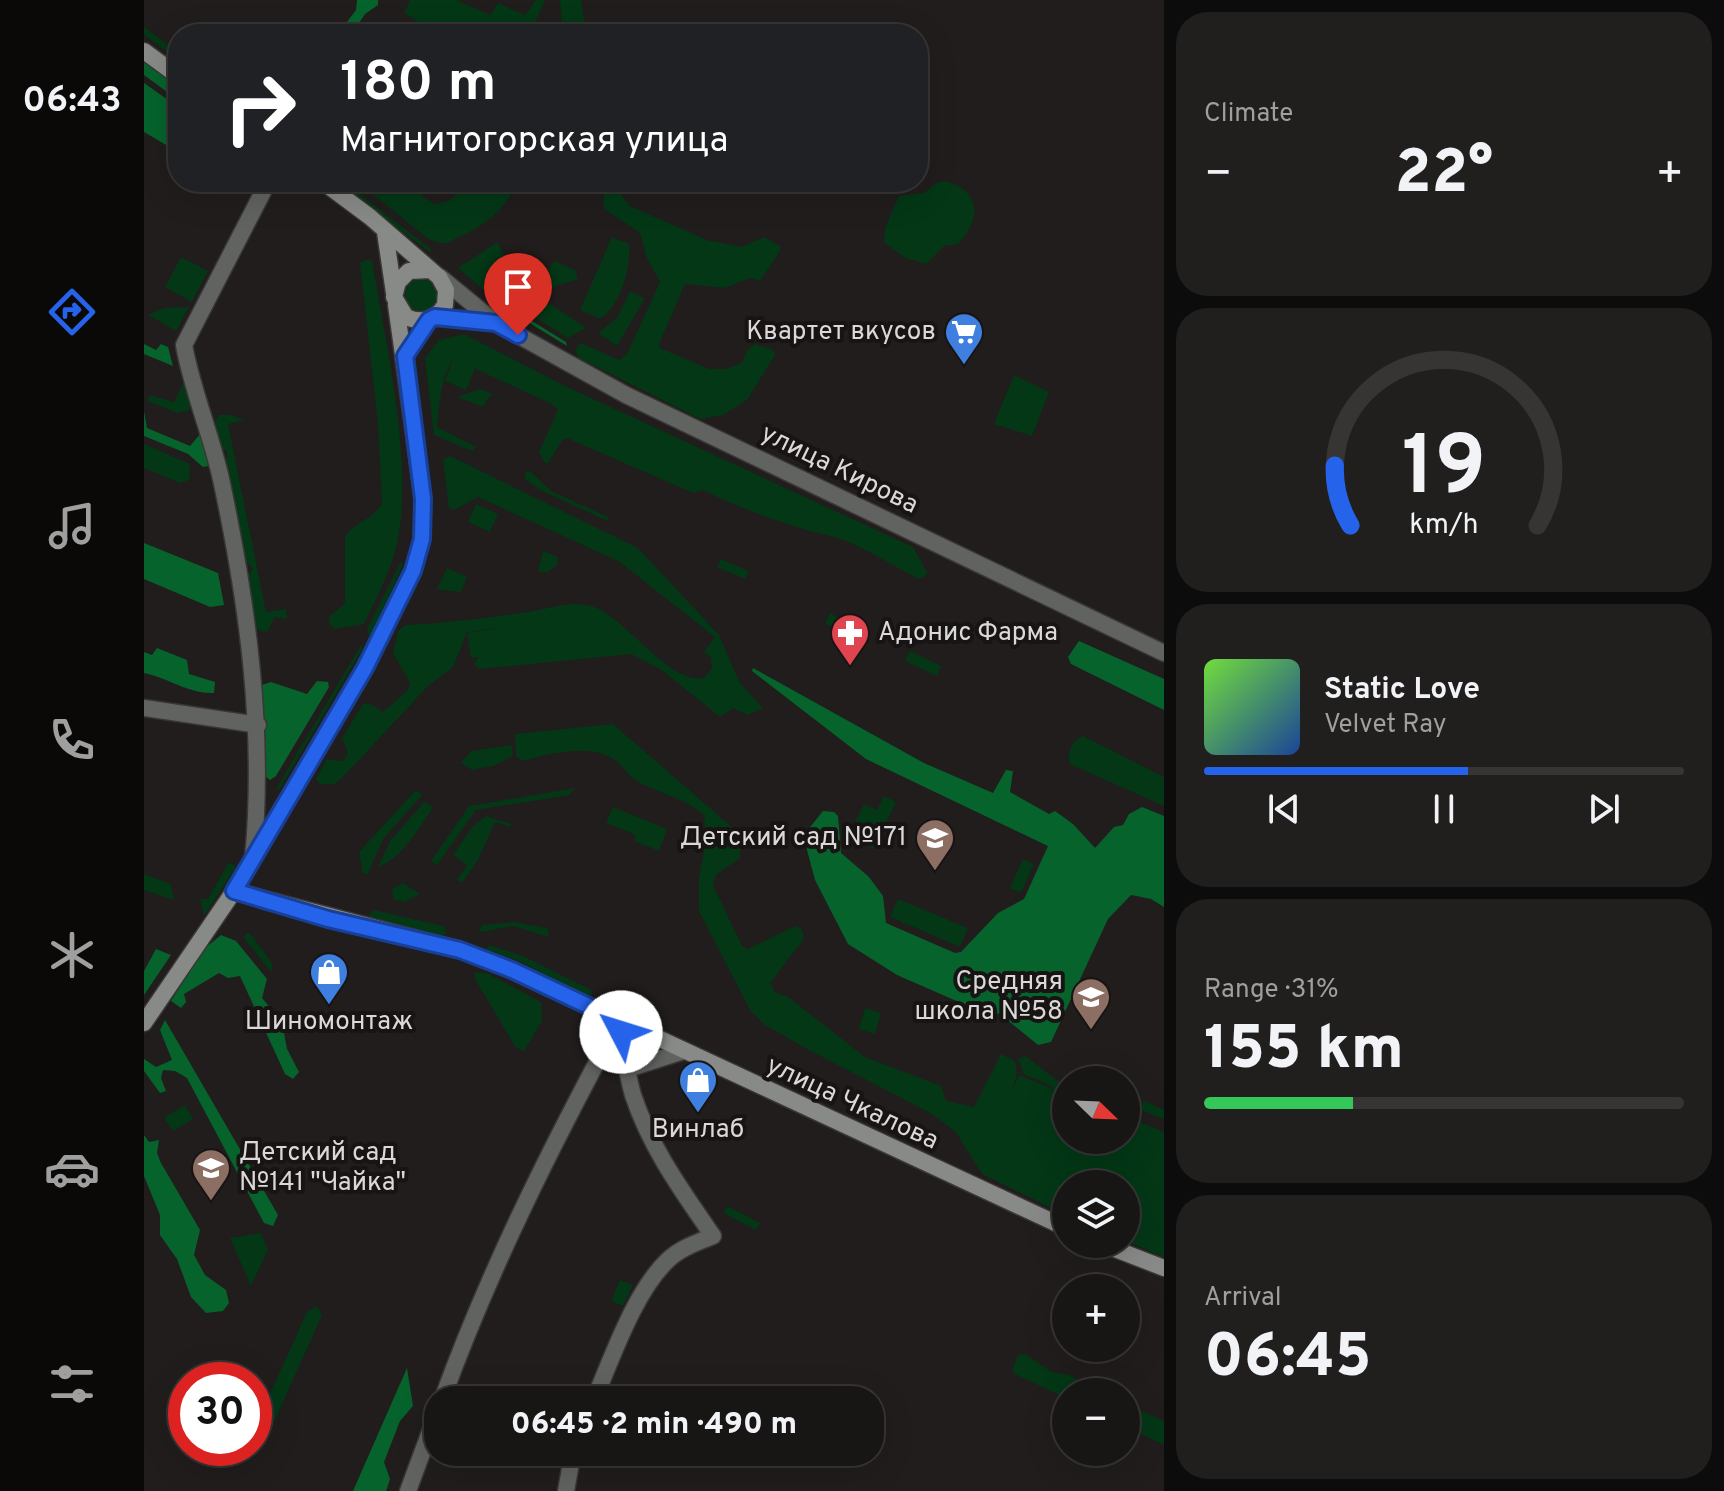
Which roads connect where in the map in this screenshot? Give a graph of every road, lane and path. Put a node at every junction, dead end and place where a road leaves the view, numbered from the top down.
1 (144, 51) edge
2 (168, 69) edge
3 (263, 192) edge
4 (335, 192) edge
5 (385, 232) junction
6 (435, 274) junction
7 (395, 301) junction
8 (432, 318) junction
9 (496, 323) junction
10 (405, 356) junction
11 (1164, 653) edge
12 (144, 708) edge
13 (258, 725) junction
14 (252, 861) junction
15 (234, 891) junction
16 (619, 1021) junction
17 (144, 1023) edge
18 (684, 1051) junction
19 (628, 1069) junction
20 (1052, 1222) edge
21 (1138, 1258) edge
22 (1164, 1268) edge
23 (447, 1386) edge
24 (600, 1386) edge
25 (424, 1448) edge
26 (570, 1466) edge
27 (408, 1491) edge
28 (566, 1491) edge

1 - 2 main road
3 - 13 street
4 - 5 main road, улица Кирова
5 - 6 main road, улица Кирова
5 - 7 main road
6 - 7 main road
6 - 8 main road
6 - 9 street, улица Кирова
7 - 8 main road
7 - 10 main road
8 - 9 street, улица Кирова
8 - 10 main road
9 - 11 street, улица Кирова
10 - 14 main road
12 - 13 street
13 - 14 street
14 - 15 main road
15 - 16 main road, улица Чкалова
15 - 17 main road
16 - 18 main road, улица Чкалова
16 - 19 street
16 - 23 street
18 - 19 street
18 - 20 main road, улица Чкалова
19 - 24 street
21 - 22 main road
25 - 27 street
26 - 28 street

